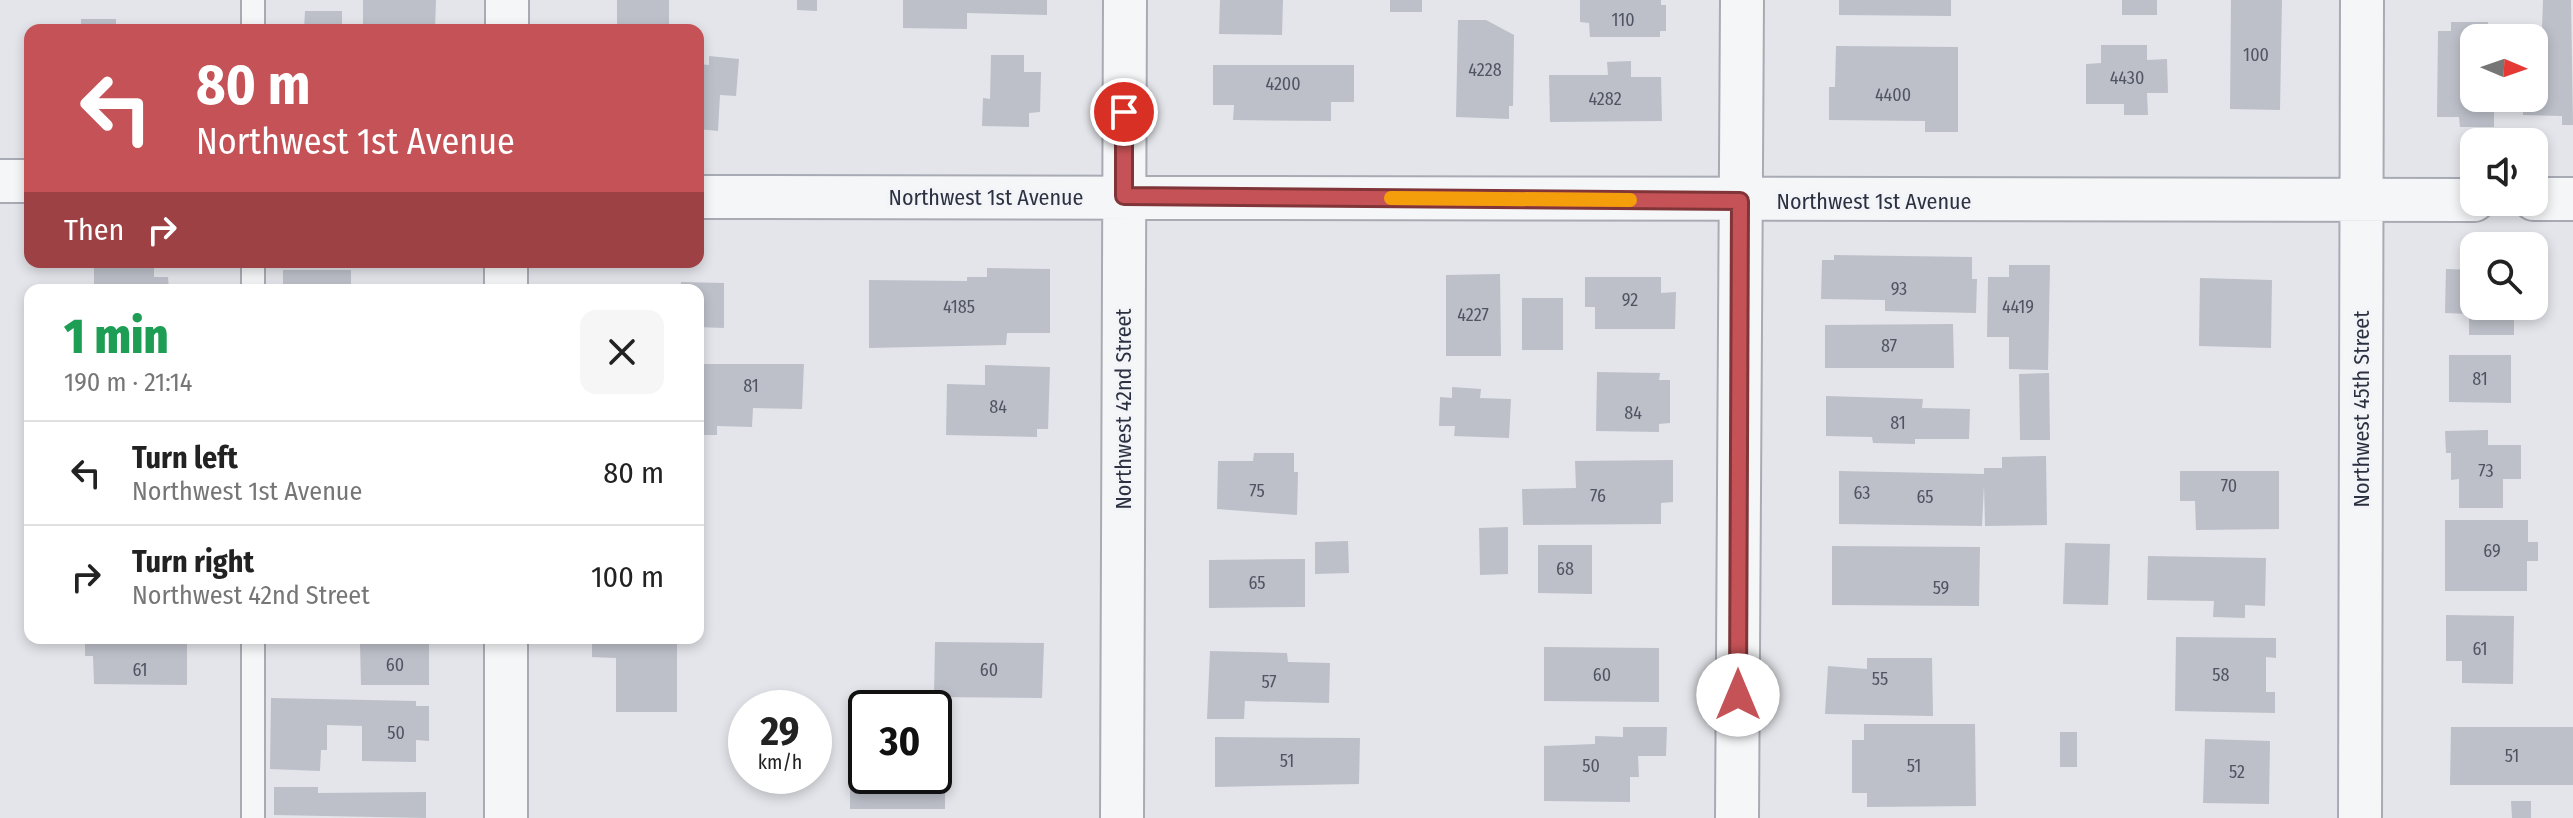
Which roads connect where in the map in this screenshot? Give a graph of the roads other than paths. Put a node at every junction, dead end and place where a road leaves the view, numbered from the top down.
1 (253, 0) edge
2 (507, 0) edge
3 (1125, 0) edge
4 (1742, 0) edge
5 (2362, 0) edge
6 (253, 24) edge
7 (507, 24) edge
8 (0, 181) edge
9 (24, 181) edge
10 (1124, 196) junction
11 (704, 197) edge
12 (2548, 199) edge
13 (2573, 199) edge
14 (2460, 200) edge
15 (1740, 201) junction
16 (2361, 201) junction
17 (253, 644) edge
18 (506, 644) edge
19 (253, 818) edge
20 (506, 818) edge
21 (1122, 818) edge
22 (1737, 818) edge
23 (2360, 818) edge

1 - 6 lane
2 - 7 street
3 - 10 street, Northwest 42nd Street
4 - 15 street
5 - 16 street, Northwest 45th Street
8 - 9 street
10 - 11 street, Northwest 1st Avenue
10 - 15 street, Northwest 1st Avenue
10 - 21 street, Northwest 42nd Street
12 - 13 street
14 - 16 street, Northwest 1st Avenue
15 - 16 street, Northwest 1st Avenue
15 - 22 street
16 - 23 street, Northwest 45th Street
17 - 19 lane
18 - 20 street

